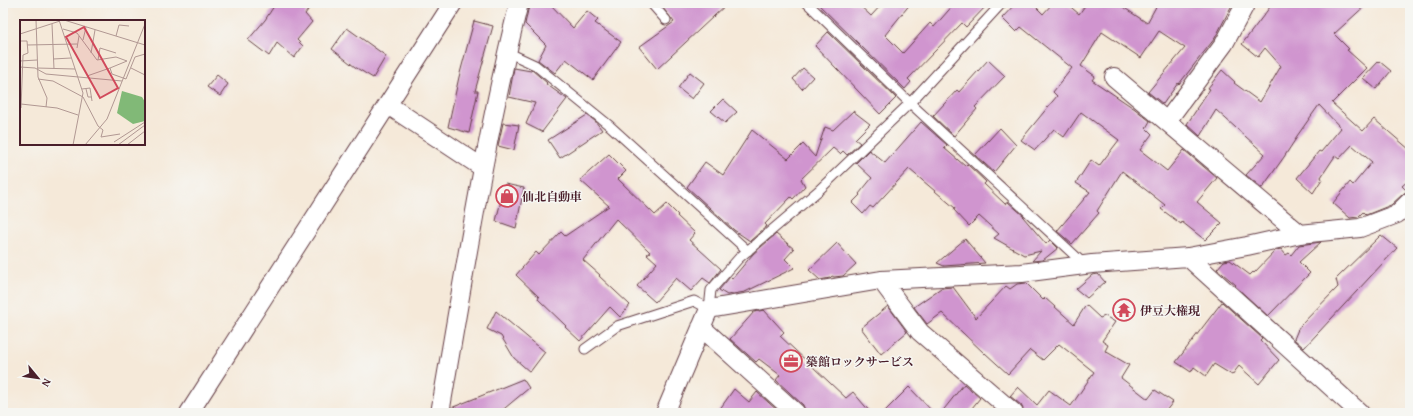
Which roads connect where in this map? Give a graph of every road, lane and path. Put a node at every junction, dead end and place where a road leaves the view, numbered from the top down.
1 (453, 3) edge
2 (519, 3) edge
3 (651, 3) edge
4 (808, 3) edge
5 (1002, 3) edge
6 (1246, 3) edge
7 (666, 20) dead end
8 (507, 52) junction
9 (1114, 77) dead end
10 (910, 103) junction
11 (388, 105) junction
12 (1167, 121) junction
13 (483, 168) junction
14 (1410, 201) edge
15 (1300, 234) junction
16 (748, 251) junction
17 (1188, 257) junction
18 (1085, 265) junction
19 (881, 280) junction
20 (709, 309) junction
21 (701, 327) junction
22 (585, 349) dead end
23 (189, 413) edge
24 (440, 413) edge
25 (665, 413) edge
26 (796, 413) edge
27 (1014, 413) edge
28 (1360, 413) edge

1 - 11 street
2 - 8 street
3 - 7 lane
4 - 10 lane
5 - 10 lane
6 - 12 street
8 - 13 street
8 - 16 lane
9 - 12 street
10 - 16 lane
10 - 18 lane
11 - 13 street
11 - 23 street
12 - 15 street
13 - 24 street
14 - 15 street
15 - 17 street
16 - 20 lane
17 - 18 street
17 - 28 street
18 - 19 street
19 - 20 street
19 - 27 street
20 - 21 street
20 - 22 lane
21 - 25 street
21 - 26 street

